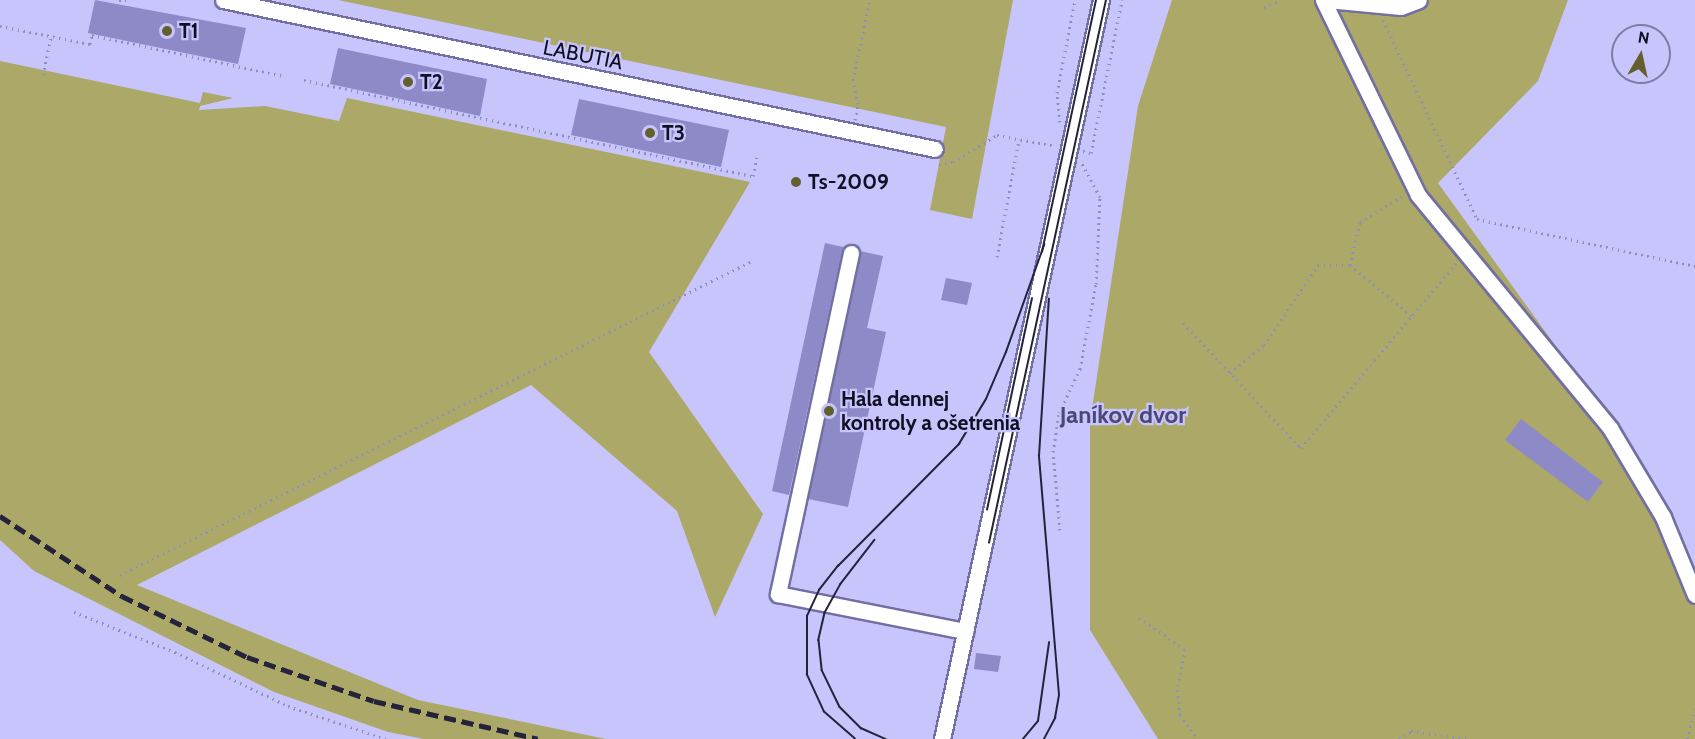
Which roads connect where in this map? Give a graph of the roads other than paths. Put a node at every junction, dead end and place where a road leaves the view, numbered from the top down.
1 (223, 0) edge
2 (1101, 0) edge
3 (1325, 0) edge
4 (1419, 0) edge
5 (935, 149) dead end
6 (851, 254) dead end
7 (1695, 595) edge
8 (965, 631) junction
9 (942, 739) edge

1 - 5 street, LABUTIA
2 - 8 street
3 - 4 street
3 - 7 street
6 - 8 street
8 - 9 street

